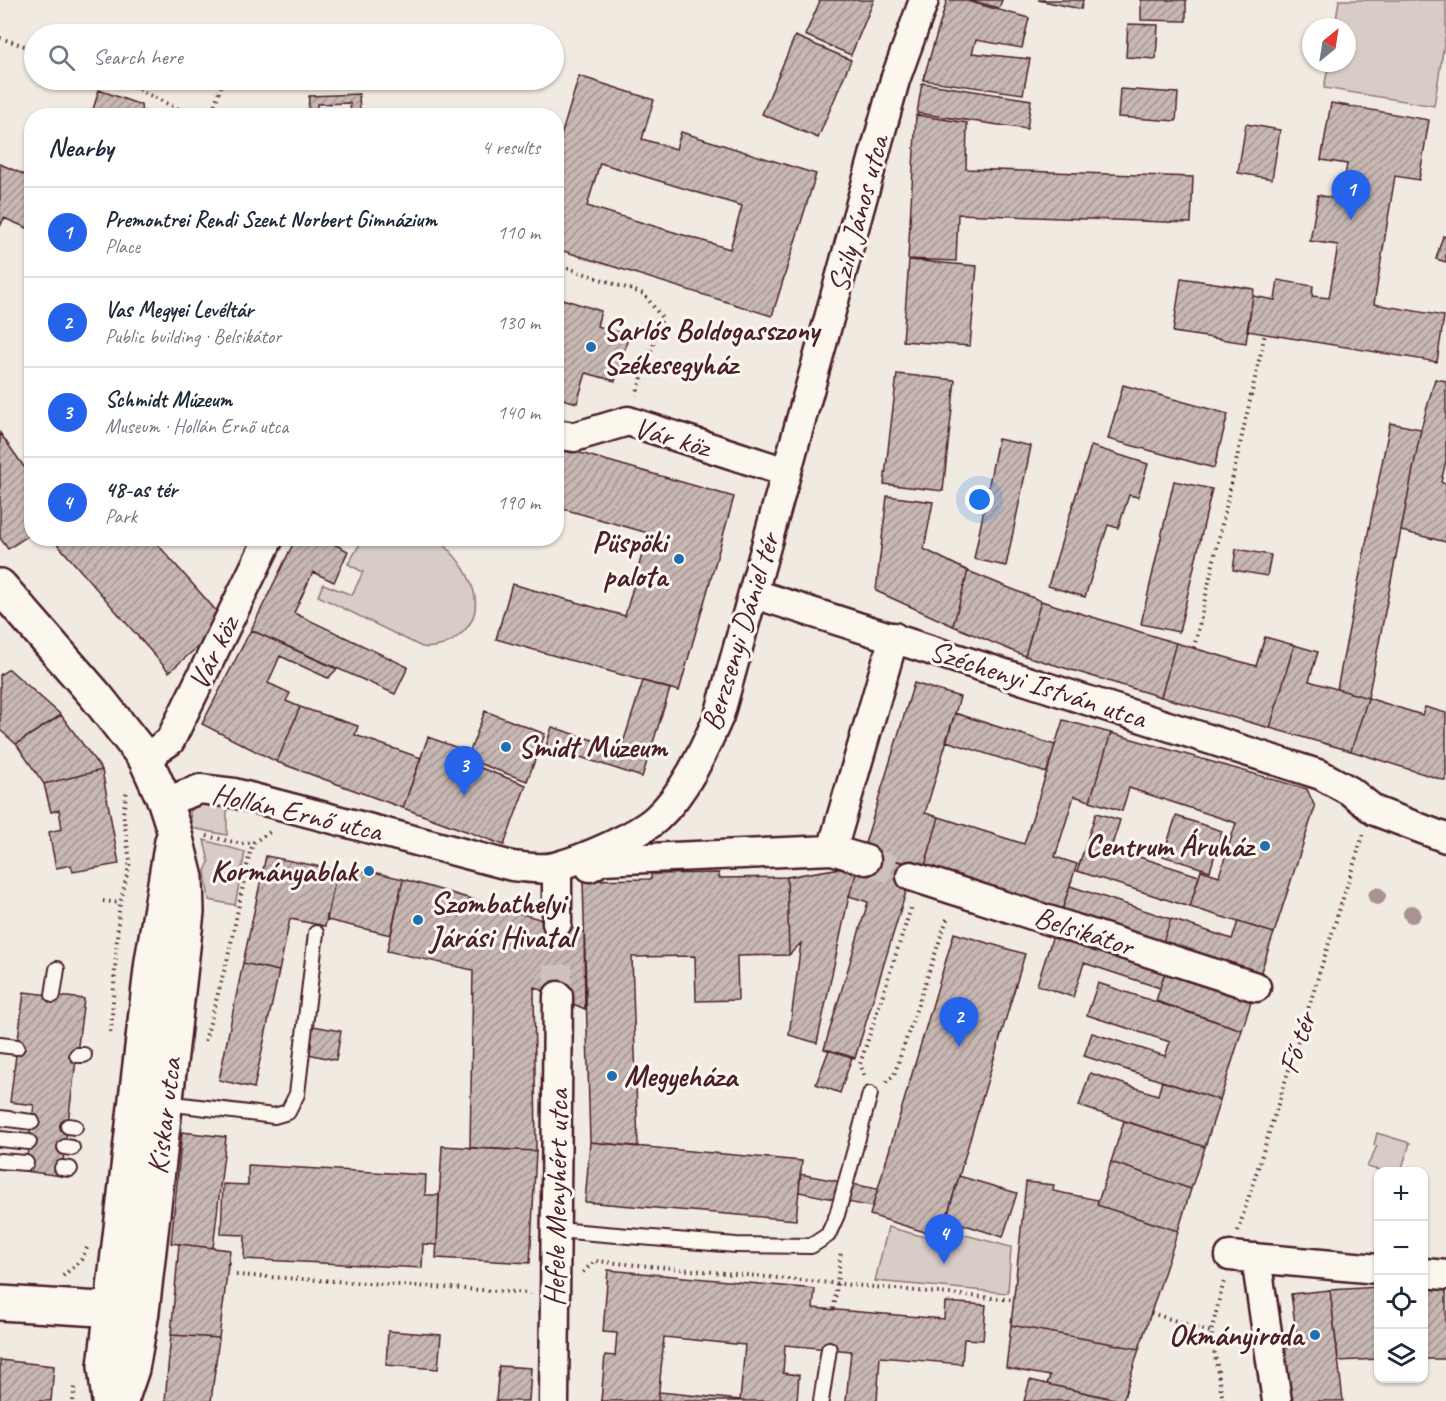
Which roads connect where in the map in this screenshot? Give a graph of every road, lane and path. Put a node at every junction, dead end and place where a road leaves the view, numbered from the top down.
1 (924, 0) edge
2 (0, 38) edge
3 (24, 46) edge
4 (138, 90) edge
5 (220, 90) edge
6 (177, 108) edge
7 (214, 108) edge
8 (564, 267) edge
9 (1265, 334) dead end
10 (628, 421) junction
11 (799, 431) joint
12 (564, 435) edge
13 (786, 472) junction
14 (265, 546) edge
15 (0, 586) edge
16 (754, 594) junction
17 (894, 637) junction
18 (1194, 648) dead end
19 (145, 758) junction
20 (123, 813) dead end
21 (170, 816) junction
22 (1365, 829) dead end
23 (268, 833) dead end
24 (259, 838) dead end
25 (1446, 838) edge
26 (254, 842) dead end
27 (832, 850) junction
28 (867, 860) tunnel mouth
29 (556, 876) junction
30 (916, 877) joint
31 (957, 890) junction
32 (103, 901) dead end
33 (121, 903) junction
34 (557, 923) tunnel mouth
35 (316, 933) dead end
36 (152, 961) junction
37 (57, 969) dead end
38 (1256, 987) dead end
39 (53, 995) dead end
40 (558, 996) tunnel mouth
41 (176, 1016) junction
42 (111, 1040) dead end
43 (0, 1045) edge
44 (17, 1047) dead end
45 (870, 1094) junction
46 (166, 1102) junction
47 (0, 1118) edge
48 (32, 1122) dead end
49 (0, 1139) edge
50 (29, 1142) dead end
51 (0, 1161) edge
52 (26, 1163) dead end
53 (557, 1230) junction
54 (828, 1235) junction
55 (88, 1238) dead end
56 (1243, 1257) junction
57 (595, 1261) dead end
58 (228, 1263) dead end
59 (230, 1268) dead end
60 (1374, 1269) edge
61 (1428, 1273) edge
62 (236, 1275) dead end
63 (1446, 1275) edge
64 (62, 1277) dead end
65 (837, 1284) junction
66 (555, 1295) junction
67 (1014, 1300) dead end
68 (0, 1303) edge
69 (834, 1309) dead end
70 (127, 1310) junction
71 (1151, 1313) dead end
72 (1211, 1332) junction
73 (829, 1349) dead end
74 (109, 1401) edge
75 (121, 1401) edge
76 (554, 1401) edge
77 (821, 1401) edge
78 (1223, 1401) edge
79 (1277, 1401) edge

1 - 11 street, Szily János utca
2 - 3 path
4 - 6 path
5 - 7 path
8 - 10 path
9 - 18 path
10 - 12 street, Vár köz
10 - 13 street, Vár köz
11 - 13 street, Berzsenyi Dániel tér
13 - 16 street, Berzsenyi Dániel tér
14 - 19 street, Vár köz
15 - 19 street, Hollán Ernő utca
16 - 17 street, Széchenyi István utca
16 - 29 street, Berzsenyi Dániel tér
17 - 25 street, Széchenyi István utca
17 - 27 street
19 - 21 street, Hollán Ernő utca
20 - 33 path
21 - 26 path
21 - 29 street, Hollán Ernő utca
21 - 36 street, Kiskar utca
21 - 41 street, Kiskar utca
22 - 56 path, Fő tér
23 - 24 path
27 - 28 street
27 - 29 street
29 - 34 street
30 - 31 street, Belsikátor
30 - 45 path
31 - 38 street, Belsikátor
31 - 45 path
32 - 33 path
33 - 42 path
35 - 46 lane
36 - 41 street
36 - 70 street, Kiskar utca
37 - 39 lane
40 - 53 street, Hefele Menyhért utca
41 - 46 street, Kiskar utca
43 - 44 lane
45 - 54 lane
46 - 70 street, Kiskar utca
47 - 48 lane
49 - 50 lane
51 - 52 lane
53 - 54 lane
53 - 66 street, Hefele Menyhért utca
54 - 65 path
55 - 64 path
56 - 60 street
56 - 72 path, Fő tér
56 - 79 street
57 - 65 path
58 - 59 path
61 - 63 street
62 - 66 path
65 - 67 path
65 - 69 path
66 - 76 street, Hefele Menyhért utca
68 - 70 street
70 - 74 street, Kiskar utca
70 - 75 street, Kiskar utca
71 - 72 path
72 - 78 path, Fő tér
73 - 77 lane

